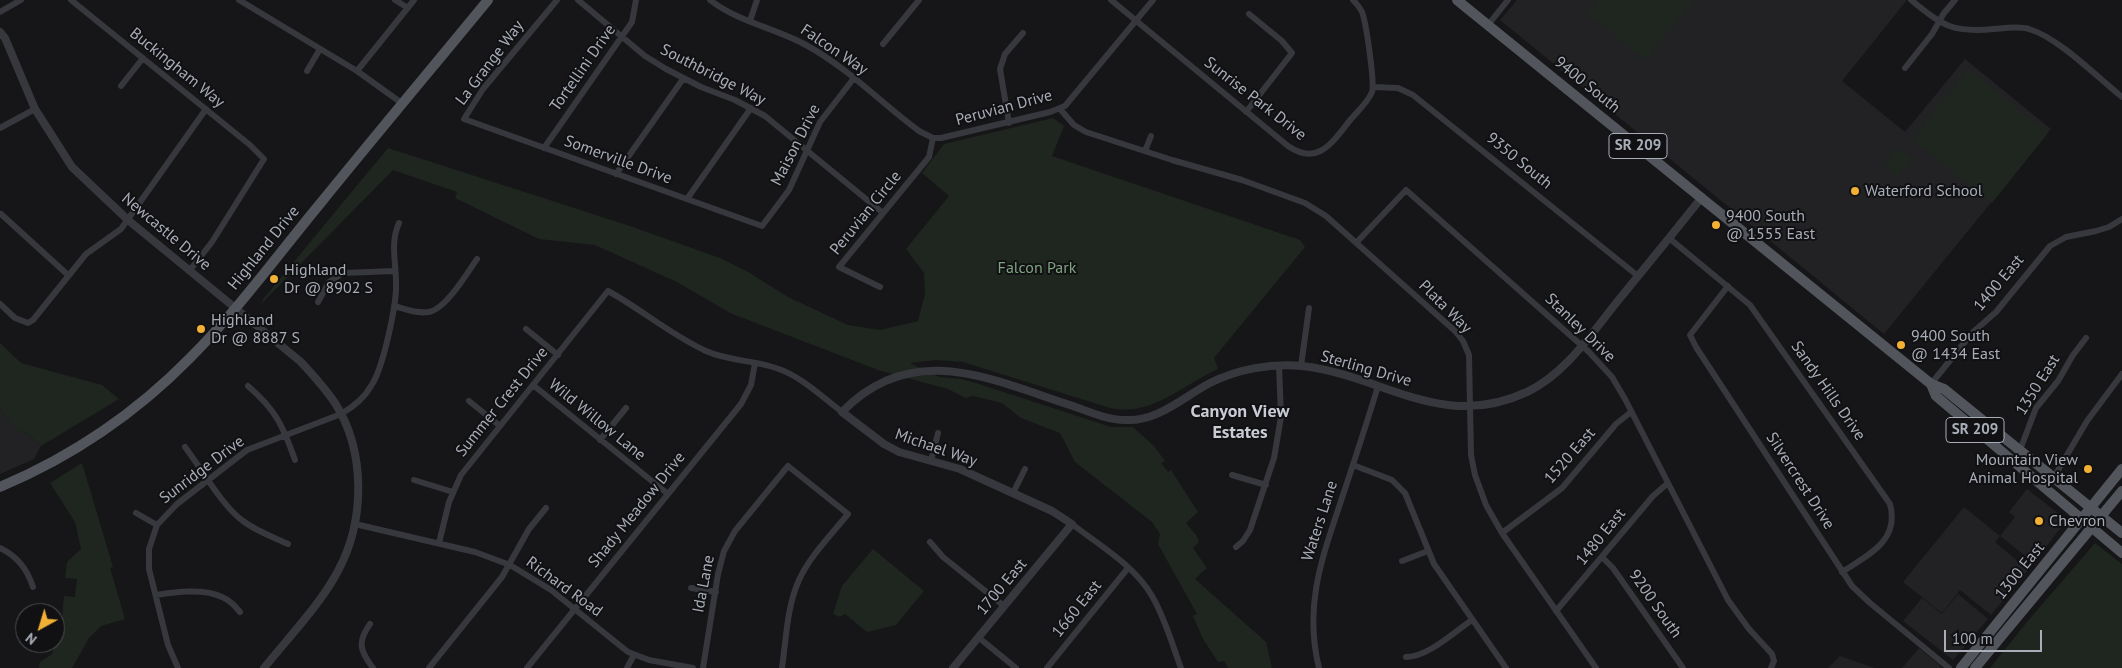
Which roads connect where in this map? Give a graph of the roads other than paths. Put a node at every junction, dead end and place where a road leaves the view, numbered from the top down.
1 (22, 0) edge
2 (71, 0) edge
3 (239, 0) edge
4 (394, 0) edge
5 (414, 0) edge
6 (488, 0) edge
7 (556, 0) edge
8 (578, 0) edge
9 (636, 0) edge
10 (710, 0) edge
11 (757, 0) edge
12 (919, 0) edge
13 (1111, 0) edge
14 (1153, 0) edge
15 (1353, 0) edge
16 (1457, 0) edge
17 (1508, 0) edge
18 (1911, 0) edge
19 (1955, 0) edge
20 (408, 8) junction
21 (0, 12) edge
22 (1249, 14) dead end
23 (1136, 21) junction
24 (750, 22) junction
25 (1939, 22) junction
26 (1488, 25) junction
27 (0, 32) edge
28 (1023, 33) dead end
29 (621, 37) junction
30 (883, 44) dead end
31 (320, 49) junction
32 (143, 58) junction
33 (1905, 68) dead end
34 (357, 71) junction
35 (307, 72) dead end
36 (854, 78) junction
37 (683, 79) junction
38 (122, 86) dead end
39 (1373, 87) junction
40 (2122, 97) edge
41 (403, 104) junction
42 (751, 108) junction
43 (35, 109) junction
44 (206, 109) junction
45 (1060, 109) junction
46 (1246, 112) junction
47 (464, 119) joint
48 (1009, 122) junction
49 (0, 128) edge
50 (1150, 136) dead end
51 (933, 138) junction
52 (544, 148) junction
53 (807, 149) junction
54 (1145, 151) junction
55 (616, 174) junction
56 (1702, 197) junction
57 (687, 199) junction
58 (883, 213) junction
59 (1, 214) edge
60 (2122, 219) edge
61 (128, 220) junction
62 (399, 223) dead end
63 (762, 226) joint
64 (1669, 238) junction
65 (1356, 243) junction
66 (477, 259) dead end
67 (190, 270) junction
68 (396, 272) junction
69 (68, 276) junction
70 (1638, 276) junction
71 (1728, 286) junction
72 (880, 287) dead end
73 (608, 291) joint
74 (318, 302) dead end
75 (0, 304) edge
76 (394, 306) junction
77 (236, 307) junction
78 (1309, 308) dead end
79 (526, 329) dead end
80 (2086, 338) dead end
81 (1582, 345) junction
82 (558, 355) junction
83 (755, 363) junction
84 (1279, 365) junction
85 (1301, 366) junction
86 (2122, 374) edge
87 (1931, 384) junction
88 (533, 385) junction
89 (248, 386) dead end
90 (1378, 386) junction
91 (469, 401) dead end
92 (1470, 407) junction
93 (626, 408) dead end
94 (842, 412) junction
95 (1631, 412) junction
96 (341, 414) junction
97 (500, 426) junction
98 (938, 433) dead end
99 (286, 435) junction
100 (600, 440) junction
101 (186, 447) dead end
102 (2020, 450) junction
103 (295, 460) dead end
104 (931, 461) junction
105 (1353, 465) junction
106 (1025, 469) dead end
107 (2122, 469) edge
108 (1232, 475) dead end
109 (2054, 477) junction
110 (208, 479) junction
111 (414, 480) dead end
112 (1668, 483) junction
113 (1266, 485) junction
114 (0, 487) edge
115 (2122, 490) edge
116 (452, 492) junction
117 (1014, 493) junction
118 (668, 494) junction
119 (546, 508) dead end
120 (2091, 508) junction
121 (136, 513) dead end
122 (2102, 516) junction
123 (2081, 519) junction
124 (355, 524) junction
125 (1072, 524) junction
126 (157, 525) junction
127 (2092, 528) junction
128 (1502, 532) junction
129 (2122, 533) edge
130 (930, 542) dead end
131 (438, 543) junction
132 (288, 544) dead end
133 (1236, 547) dead end
134 (0, 548) edge
135 (1428, 551) junction
136 (2122, 552) edge
137 (1602, 557) junction
138 (1402, 561) dead end
139 (510, 565) junction
140 (1128, 568) junction
141 (1842, 572) junction
142 (33, 587) dead end
143 (691, 588) dead end
144 (716, 592) junction
145 (156, 595) junction
146 (1004, 606) junction
147 (575, 609) junction
148 (1556, 611) junction
149 (240, 612) dead end
150 (1472, 620) junction
151 (370, 624) dead end
152 (978, 638) junction
153 (634, 655) junction
154 (1406, 657) dead end
155 (178, 668) edge
156 (264, 668) edge
157 (374, 668) edge
158 (429, 668) edge
159 (527, 668) edge
160 (627, 668) edge
161 (693, 668) edge
162 (703, 668) edge
163 (782, 668) edge
164 (953, 668) edge
165 (1016, 668) edge
166 (1047, 668) edge
167 (1181, 668) edge
168 (1319, 668) edge
169 (1506, 668) edge
170 (1596, 668) edge
171 (1683, 668) edge
172 (1771, 668) edge
173 (1950, 668) edge
174 (1961, 668) edge
175 (1976, 668) edge

1 - 21 street
2 - 32 street, Buckingham Way
3 - 31 street
4 - 20 street
5 - 20 street
6 - 41 main road, Highland Drive
7 - 47 street, La Grange Way
8 - 29 street, Southbridge Way
9 - 29 street, Tortellini Drive
10 - 24 street, Falcon Way
11 - 24 street
12 - 30 street
13 - 23 street, Sunrise Park Drive
14 - 23 street, Peruvian Drive
15 - 39 street
16 - 26 main road, 9400 South / SR 209
17 - 26 street
18 - 25 street
19 - 25 street
20 - 34 street
22 - 46 street
23 - 45 street, Peruvian Drive
23 - 46 street, Sunrise Park Drive
24 - 36 street, Falcon Way
25 - 33 street
25 - 40 street
26 - 56 main road, 9400 South / SR 209
27 - 43 street, Newcastle Drive
28 - 48 street
29 - 37 street, Southbridge Way
29 - 52 street, Tortellini Drive
31 - 34 street
31 - 35 street
32 - 38 street
32 - 44 street, Buckingham Way
34 - 41 street
36 - 51 street, Falcon Way
36 - 53 street, Maison Drive
37 - 42 street, Southbridge Way
37 - 55 street
39 - 46 street, Sunrise Park Drive
39 - 70 street, 9350 South
41 - 77 main road, Highland Drive
42 - 53 street, Southbridge Way
42 - 57 street
43 - 49 street
43 - 61 street, Newcastle Drive
44 - 61 street
44 - 67 street, Buckingham Way
45 - 48 street, Peruvian Drive
45 - 54 street, Plata Way
47 - 52 street, Somerville Drive
48 - 51 street, Peruvian Drive
50 - 54 street
51 - 58 street, Peruvian Circle
52 - 55 street, Somerville Drive
53 - 58 street, Southbridge Way
53 - 63 street, Maison Drive
54 - 65 street, Plata Way
55 - 57 street, Somerville Drive
56 - 64 street, Sterling Drive
56 - 87 main road, 9400 South / SR 209
57 - 63 street, Somerville Drive
58 - 72 street, Peruvian Circle
59 - 69 street
60 - 87 street, 1400 East
61 - 67 street, Newcastle Drive
61 - 69 street
62 - 68 street, Sunridge Drive
64 - 70 street, Sterling Drive
64 - 71 street, Sandy Hills Drive
65 - 81 street, Stanley Drive
65 - 92 street, Plata Way
66 - 76 street
67 - 77 street, Newcastle Drive
68 - 74 street
68 - 76 street, Sunridge Drive
69 - 75 street
70 - 81 street, Sterling Drive
71 - 141 street, Silvercrest Drive
71 - 141 street, Sandy Hills Drive
73 - 82 street, Summer Crest Drive
73 - 83 street, Michael Way
76 - 96 street, Sunridge Drive
77 - 96 street, Newcastle Drive
77 - 114 main road, Highland Drive
78 - 85 street
79 - 82 street
80 - 102 street, 1350 East
81 - 92 street, Sterling Drive
81 - 95 street, Stanley Drive
82 - 88 street, Summer Crest Drive
83 - 94 street, Michael Way
83 - 118 street, Shady Meadow Drive
84 - 85 street, Sterling Drive
84 - 94 street, Sterling Drive
84 - 113 street
85 - 90 street, Sterling Drive
86 - 109 street
87 - 102 main road, 9400 South / SR 209
87 - 123 main road, 9400 South / SR 209
88 - 97 street, Summer Crest Drive
88 - 100 street, Wild Willow Lane
89 - 99 street
90 - 92 street, Sterling Drive
90 - 105 street, Waters Lane
91 - 97 street
92 - 128 street, Plata Way
93 - 100 street
94 - 104 street, Michael Way
95 - 112 street, Stanley Drive
95 - 128 street, 1520 East
96 - 99 street, Sunridge Drive
96 - 124 street, Newcastle Drive
97 - 116 street, Summer Crest Drive
98 - 104 street
99 - 103 street
99 - 110 street, Sunridge Drive
100 - 118 street, Wild Willow Lane
101 - 110 street
102 - 109 main road, 9400 South / SR 209
104 - 117 street, Michael Way
105 - 135 street
105 - 168 street, Waters Lane
106 - 117 street
107 - 120 main road, 1300 East
108 - 113 street
109 - 120 main road, 9400 South / SR 209
110 - 126 street, Sunridge Drive
110 - 132 street
111 - 116 street
112 - 137 street, 1480 East
112 - 172 street, Stanley Drive
113 - 133 street
115 - 122 main road, 1300 East
116 - 131 street, Summer Crest Drive
117 - 125 street, Michael Way
118 - 147 street, Shady Meadow Drive
119 - 139 street
120 - 122 main road, 9400 South / SR 209
120 - 123 main road, 1300 East
121 - 126 street
122 - 127 main road, 1300 East
122 - 129 main road, 9400 South / SR 209
123 - 127 main road, 9400 South / SR 209
123 - 174 main road, 1300 East
124 - 131 street, Richard Road
124 - 156 street, Newcastle Drive
125 - 140 street, Michael Way
125 - 146 street, 1700 East
126 - 145 street, Sunridge Drive
127 - 136 main road, 9400 South / SR 209
127 - 175 main road, 1300 East
128 - 148 street, Plata Way
130 - 146 street
131 - 139 street, Richard Road
134 - 142 street
135 - 138 street
135 - 150 street
137 - 148 street, 1480 East
137 - 171 street, 9200 South
139 - 147 street, Richard Road
139 - 158 street
140 - 166 street, 1660 East
140 - 167 street, Michael Way
141 - 173 street, Silvercrest Drive
143 - 144 street
144 - 162 street, Ida Lane
144 - 163 street, Ida Lane
145 - 149 street
145 - 155 street, Sunridge Drive
146 - 152 street, 1700 East
147 - 153 street, Richard Road
147 - 159 street, Shady Meadow Drive
148 - 170 street, Plata Way
150 - 154 street
150 - 169 street
151 - 157 street
152 - 164 street, 1700 East
152 - 165 street
153 - 160 street
153 - 161 street, Richard Road

